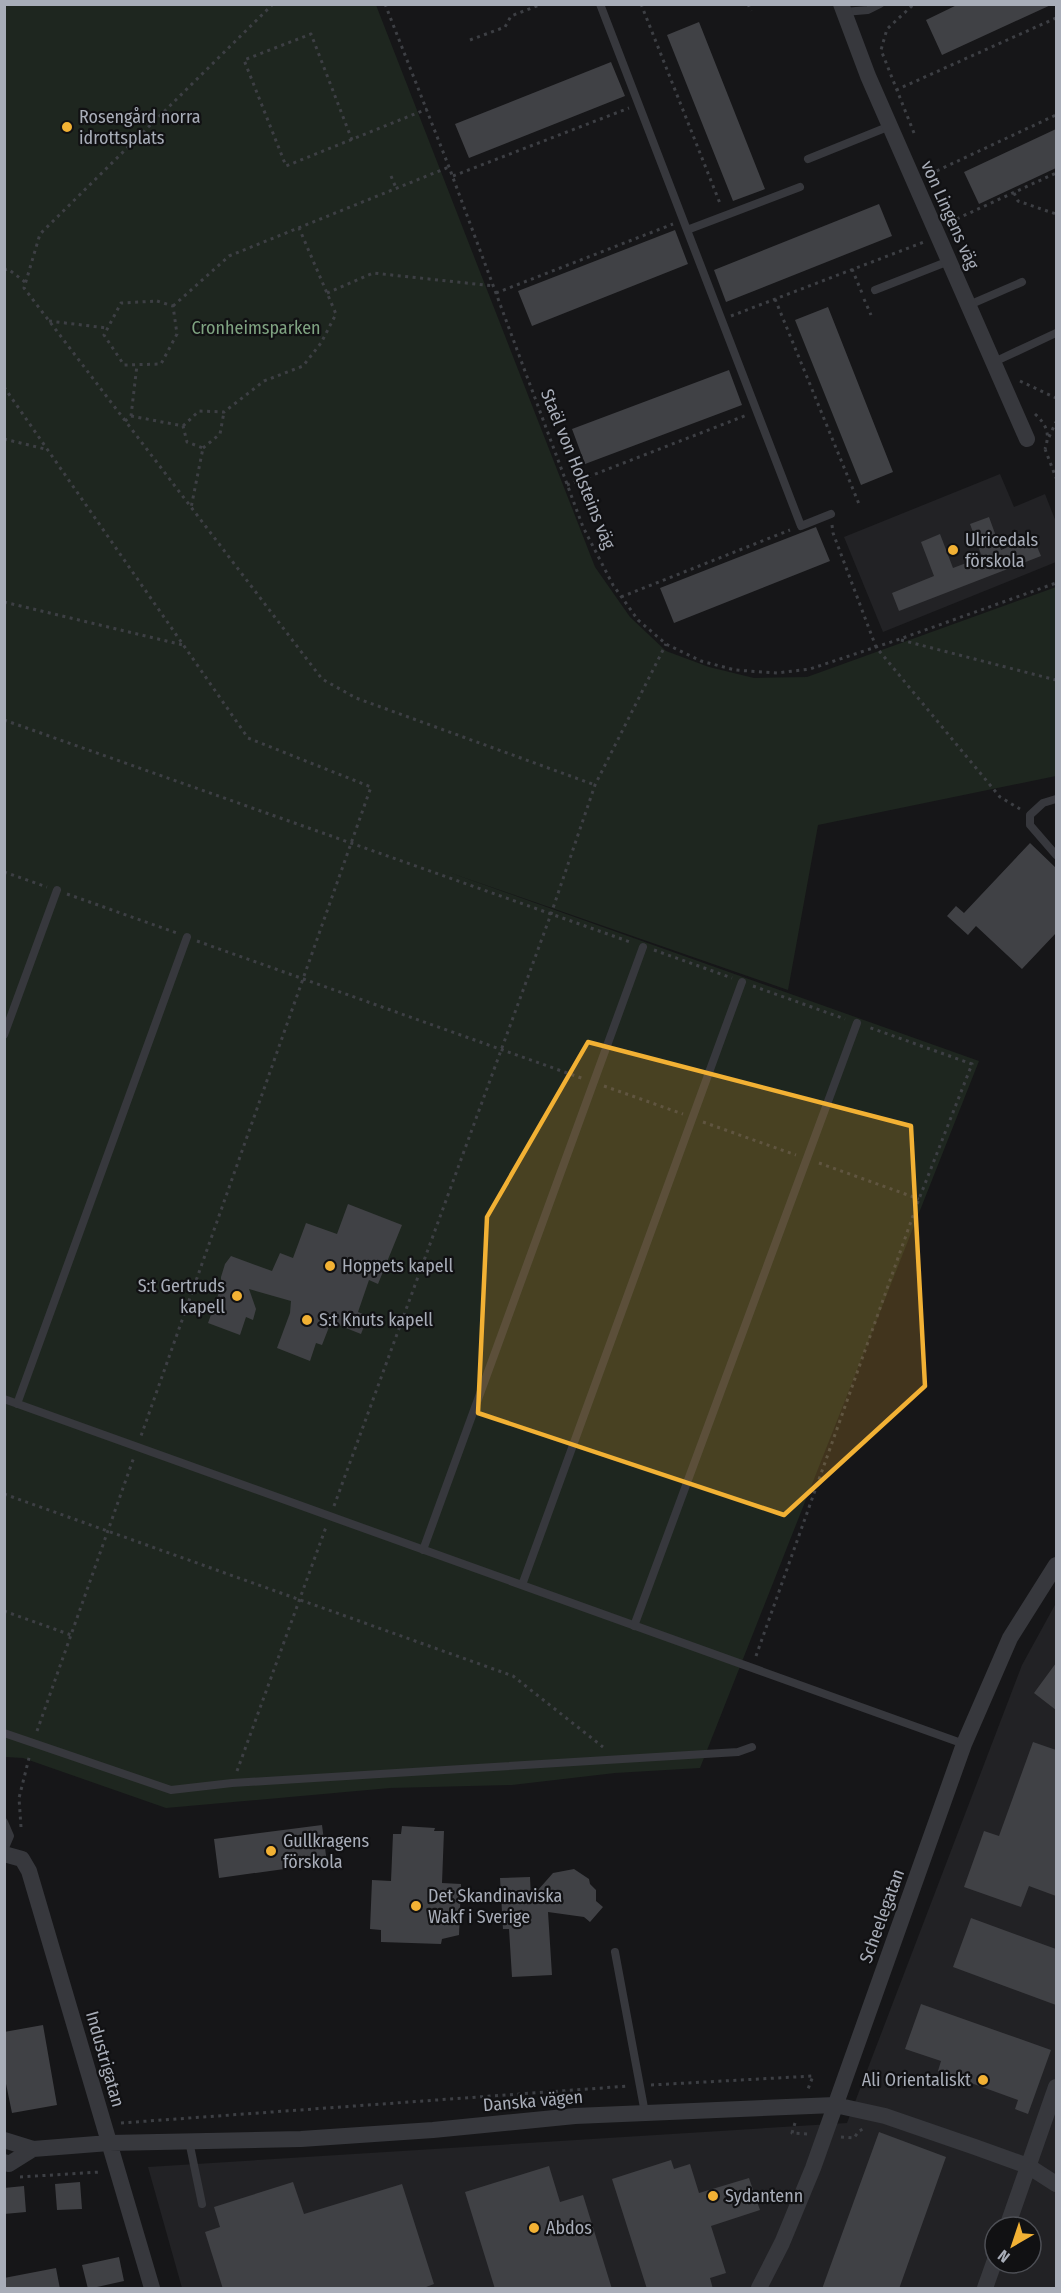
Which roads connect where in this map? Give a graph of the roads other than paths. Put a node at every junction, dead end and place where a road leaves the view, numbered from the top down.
1 (600, 4) edge
2 (880, 4) edge
3 (843, 8) edge
4 (890, 126) junction
5 (808, 159) dead end
6 (800, 187) dead end
7 (687, 230) junction
8 (949, 261) junction
9 (1022, 282) dead end
10 (875, 290) dead end
11 (969, 305) junction
12 (1056, 333) edge
13 (994, 362) junction
14 (1027, 439) road end
15 (831, 514) road end
16 (1056, 799) edge
17 (1056, 855) edge
18 (57, 890) road end
19 (187, 937) road end
20 (643, 946) road end
21 (742, 982) road end
22 (857, 1023) road end
23 (4, 1035) edge
24 (4, 1399) edge
25 (17, 1404) junction
26 (423, 1550) junction
27 (1056, 1565) edge
28 (522, 1585) junction
29 (634, 1626) junction
30 (4, 1733) edge
31 (964, 1744) junction
32 (752, 1747) dead end
33 (4, 1822) edge
34 (4, 1852) edge
35 (615, 1952) dead end
36 (1056, 2087) edge
37 (835, 2105) junction
38 (645, 2114) junction
39 (4, 2140) edge
40 (189, 2141) junction
41 (109, 2143) junction
42 (33, 2149) junction
43 (4, 2162) edge
44 (1028, 2166) junction
45 (1056, 2184) edge
46 (202, 2204) dead end
47 (1011, 2215) edge
48 (152, 2289) edge
49 (759, 2289) edge

1 - 7 lane
2 - 3 lane
3 - 4 street, von Lingens väg
4 - 5 lane
4 - 8 street, von Lingens väg
6 - 7 lane
7 - 15 lane
8 - 10 lane
8 - 11 street, von Lingens väg
9 - 11 lane
11 - 13 street, von Lingens väg
12 - 13 lane
13 - 14 street, von Lingens väg
16 - 17 lane
18 - 23 lane
19 - 25 lane
20 - 26 lane
21 - 28 lane
22 - 29 lane
24 - 25 lane
25 - 26 lane
26 - 28 lane
27 - 31 street, Scheelegatan
28 - 29 lane
29 - 31 lane
30 - 32 lane
31 - 37 street, Scheelegatan
33 - 34 lane
34 - 41 street, Industrigatan
35 - 38 lane
36 - 44 street
37 - 38 street, Danska vägen
37 - 44 street, Danska vägen
37 - 49 street, Scheelegatan
38 - 40 street, Danska vägen
39 - 42 street, Danska vägen
40 - 41 street, Danska vägen
40 - 46 lane
41 - 42 street, Danska vägen
41 - 48 street, Industrigatan
42 - 43 street, Danska vägen
44 - 45 street, Danska vägen
44 - 47 street

